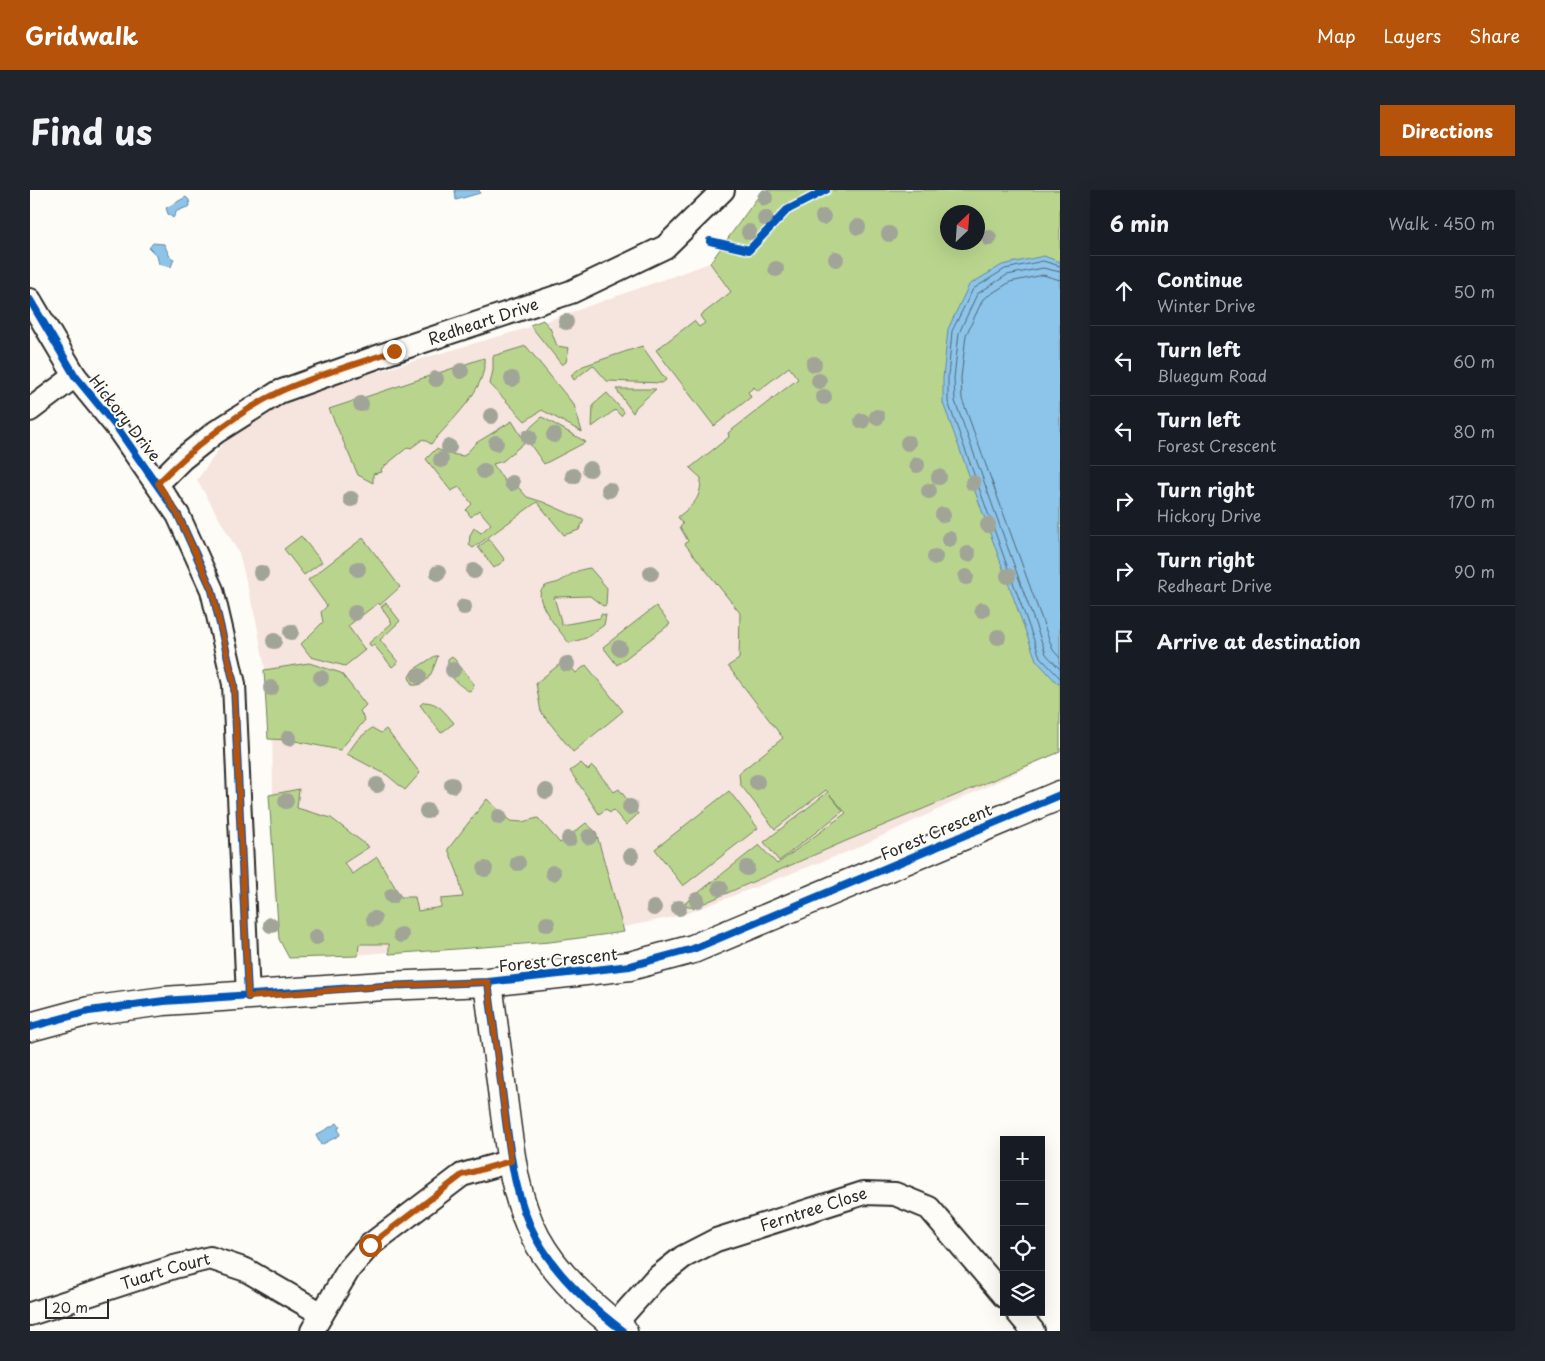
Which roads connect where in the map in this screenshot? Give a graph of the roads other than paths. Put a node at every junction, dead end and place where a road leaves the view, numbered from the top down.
1 (723, 190) edge
2 (30, 300) edge
3 (75, 376) junction
4 (30, 410) edge
5 (158, 483) junction
6 (1060, 795) edge
7 (488, 982) junction
8 (248, 997) junction
9 (30, 1027) edge
10 (511, 1161) junction
11 (1000, 1291) edge
12 (30, 1314) edge
13 (1021, 1316) edge
14 (317, 1322) edge
15 (619, 1328) edge
16 (1033, 1331) edge

1 - 5 street, Redheart Drive
2 - 3 street, Hickory Drive
3 - 4 street
3 - 5 street, Hickory Drive
5 - 8 street, Hickory Drive
6 - 7 street, Forest Crescent
7 - 8 street, Forest Crescent
7 - 10 street
8 - 9 street, Forest Crescent
10 - 14 street
10 - 15 street
11 - 15 street, Ferntree Close
12 - 14 street, Tuart Court
13 - 16 street

